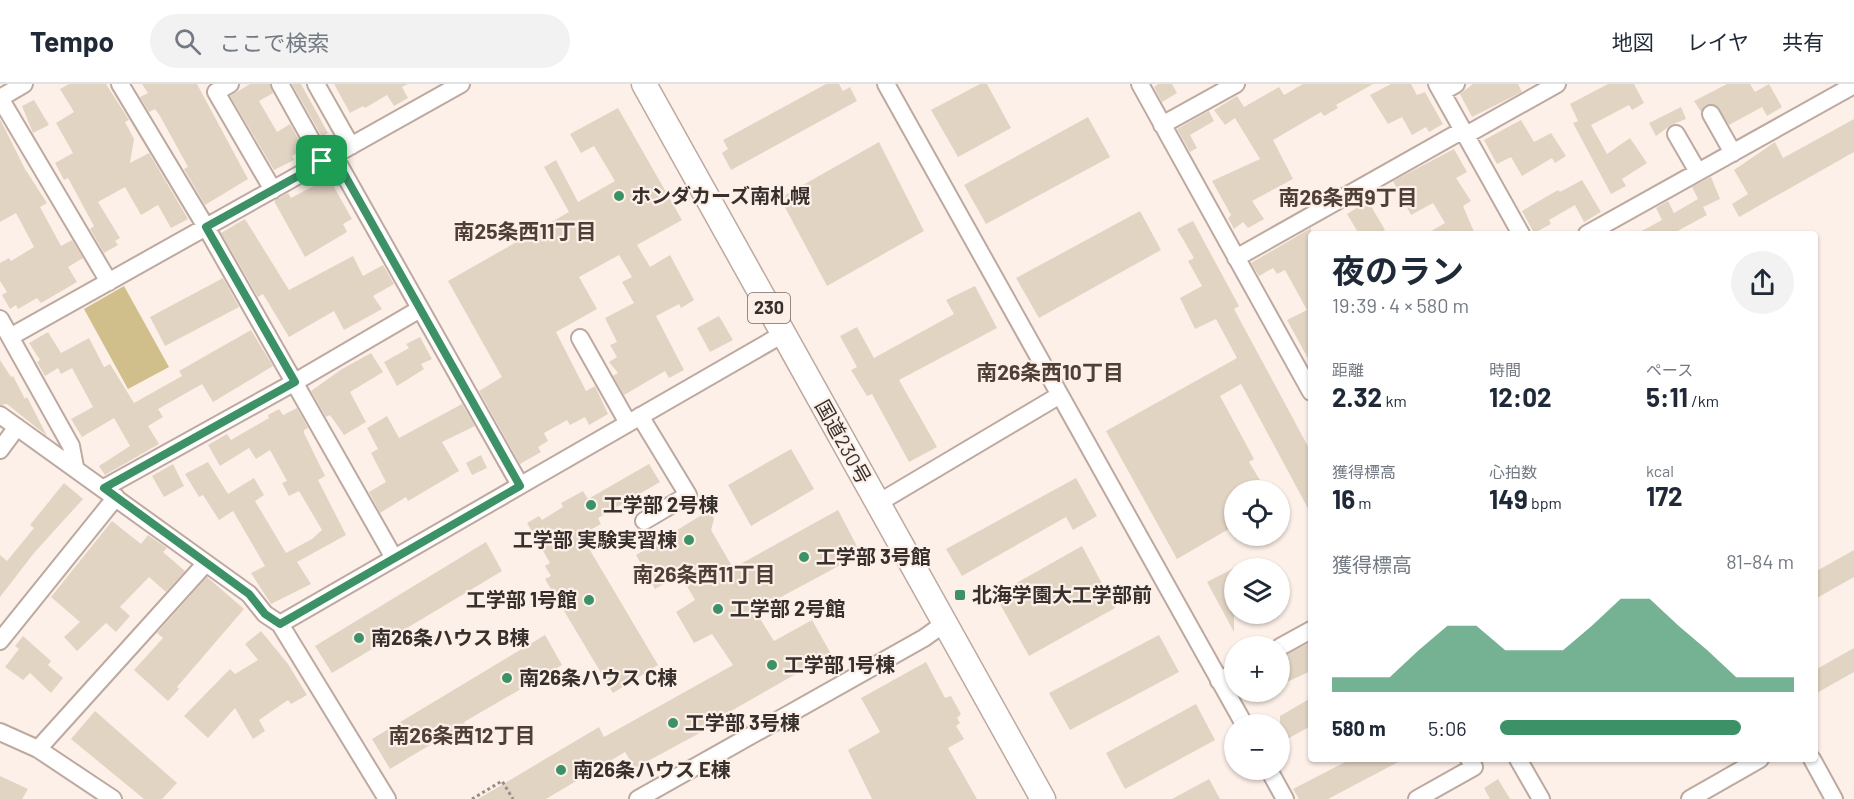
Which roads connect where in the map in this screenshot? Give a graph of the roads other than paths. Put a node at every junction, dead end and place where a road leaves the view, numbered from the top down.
1 (24, 84) edge
2 (120, 84) edge
3 (230, 84) edge
4 (280, 84) edge
5 (316, 84) edge
6 (461, 84) edge
7 (644, 84) edge
8 (886, 84) edge
9 (1140, 84) edge
10 (1236, 84) edge
11 (1557, 84) edge
12 (1854, 85) edge
13 (1445, 87) edge
14 (1711, 114) dead end
15 (1162, 125) junction
16 (1465, 133) junction
17 (1676, 134) dead end
18 (351, 146) junction
19 (1732, 153) junction
20 (328, 159) junction
21 (1698, 172) junction
22 (273, 190) junction
23 (206, 227) junction
24 (1519, 231) edge
25 (1592, 231) edge
26 (1236, 258) junction
27 (109, 282) junction
28 (420, 309) junction
29 (0, 319) edge
30 (783, 334) junction
31 (10, 337) junction
32 (580, 338) dead end
33 (295, 382) junction
34 (1308, 387) edge
35 (1060, 395) junction
36 (0, 415) edge
37 (634, 420) junction
38 (17, 427) junction
39 (0, 450) edge
40 (75, 467) junction
41 (520, 486) junction
42 (110, 492) junction
43 (878, 503) junction
44 (644, 521) dead end
45 (394, 558) junction
46 (206, 563) junction
47 (945, 623) junction
48 (280, 624) junction
49 (1308, 632) edge
50 (0, 642) edge
51 (1290, 642) edge
52 (1224, 678) edge
53 (1219, 681) junction
54 (1238, 714) edge
55 (0, 732) edge
56 (38, 749) junction
57 (1471, 762) edge
58 (1520, 762) edge
59 (1755, 762) edge
60 (1814, 762) edge
61 (1275, 780) edge
62 (113, 799) edge
63 (387, 799) edge
64 (638, 799) edge
65 (1043, 799) edge
66 (1285, 799) edge
67 (1416, 799) edge
68 (1541, 799) edge
69 (1690, 799) edge
70 (1834, 799) edge

1 - 27 street
2 - 23 street
3 - 22 street
4 - 20 street
5 - 18 street
6 - 18 street
7 - 30 highway, 国道230号 / 230
8 - 35 street
9 - 15 street
10 - 15 street
11 - 16 street
12 - 19 street
13 - 16 street
14 - 19 street
15 - 26 street
16 - 24 street
16 - 26 street
17 - 21 street
18 - 20 street
19 - 21 street
20 - 22 street
20 - 28 street
21 - 25 street
22 - 23 street
23 - 27 street
23 - 33 street
26 - 34 street
27 - 31 street
28 - 33 street
28 - 41 street
29 - 31 street
30 - 37 street
30 - 43 highway, 国道230号 / 230
31 - 40 street
32 - 37 street
33 - 42 street
33 - 45 street
35 - 43 street
35 - 53 street
36 - 38 street
37 - 41 street
37 - 44 street
38 - 39 street
38 - 40 street
40 - 42 street
41 - 45 street
42 - 46 street
42 - 50 street
43 - 47 highway, 国道230号 / 230
45 - 48 street
46 - 48 street
46 - 56 street
47 - 64 street
47 - 65 highway, 国道230号 / 230
48 - 63 street
49 - 51 street
52 - 53 street
53 - 54 street
55 - 56 street
56 - 62 street
57 - 67 street
58 - 68 street
59 - 69 street
60 - 70 street
61 - 66 street

